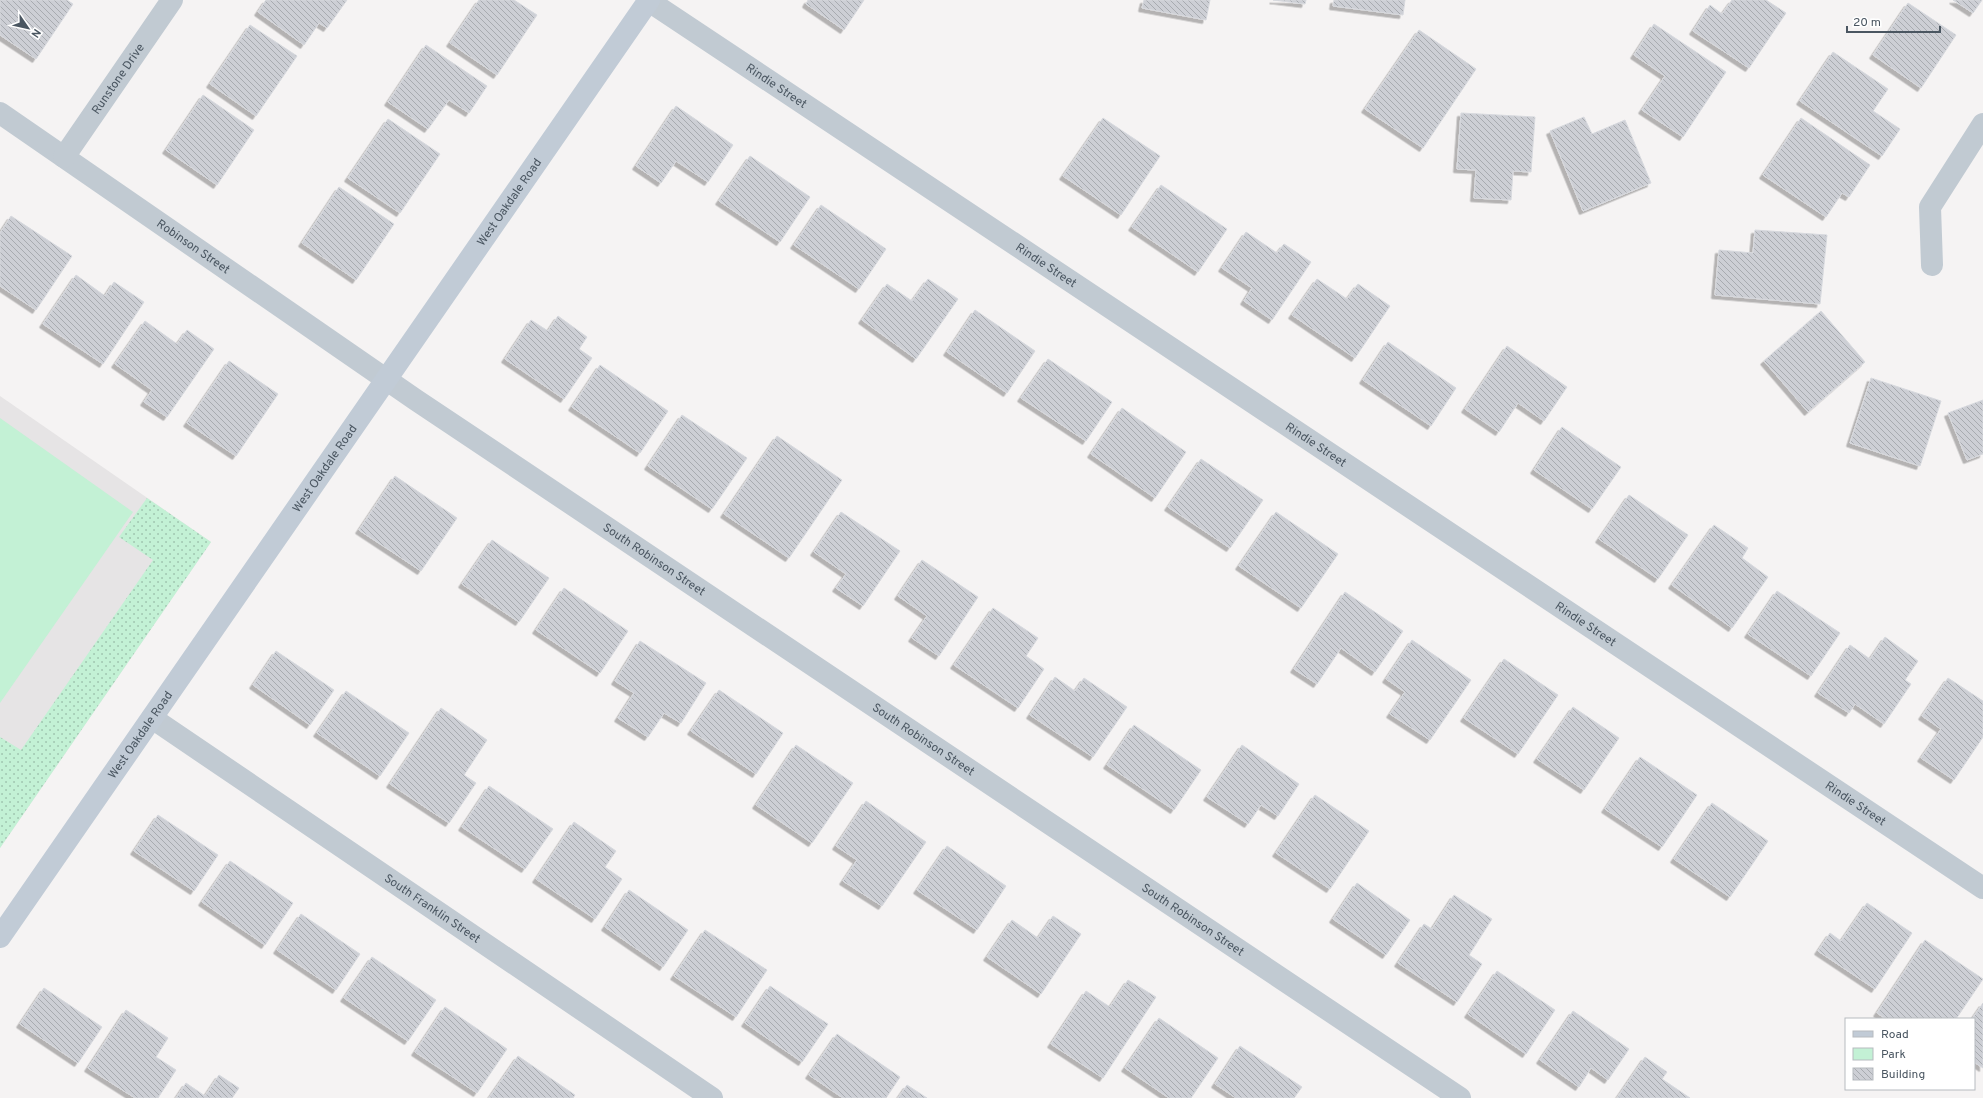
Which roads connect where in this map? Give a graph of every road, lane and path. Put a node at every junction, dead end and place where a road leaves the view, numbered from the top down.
1 (172, 0) edge
2 (649, 0) edge
3 (0, 113) edge
4 (1983, 124) edge
5 (64, 157) junction
6 (1932, 265) dead end
7 (386, 380) junction
8 (152, 718) junction
9 (1983, 888) edge
10 (0, 937) edge
11 (712, 1098) edge
12 (1460, 1098) edge

1 - 5 street, Runstone Drive
2 - 7 street, West Oakdale Road
2 - 9 street, Rindie Street
3 - 5 street, Robinson Street
4 - 6 street
5 - 7 street, Robinson Street
7 - 8 street, West Oakdale Road
7 - 12 street, South Robinson Street
8 - 10 street, West Oakdale Road
8 - 11 street, South Franklin Street

